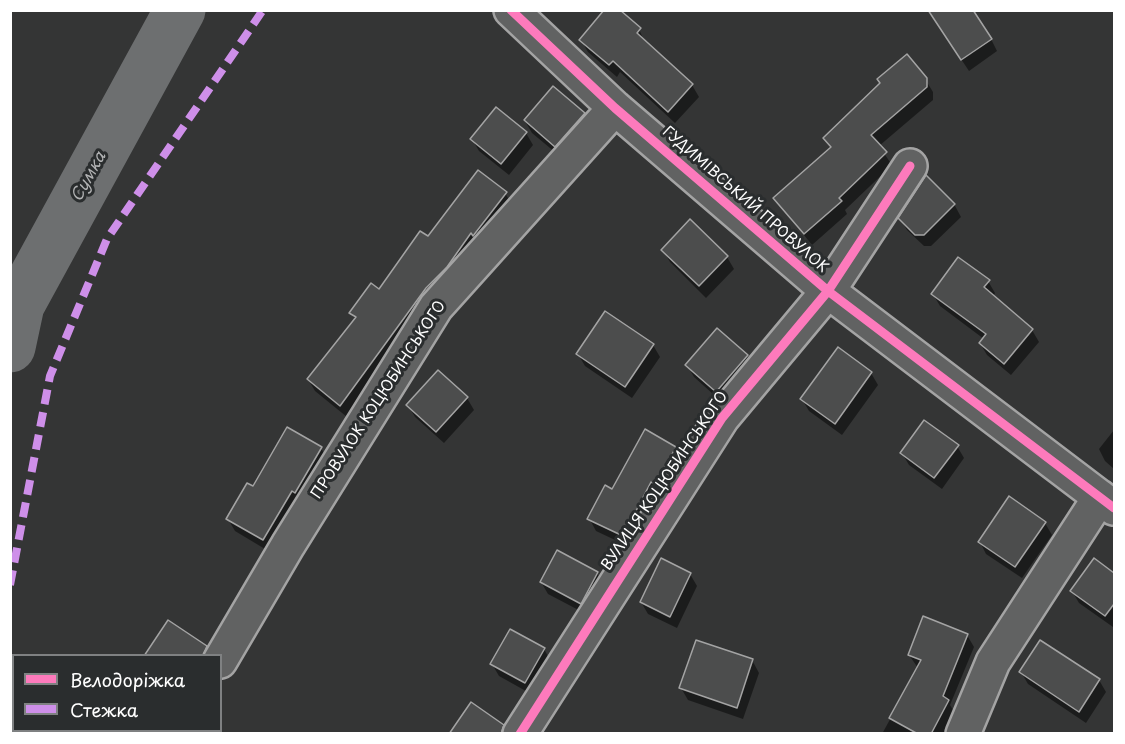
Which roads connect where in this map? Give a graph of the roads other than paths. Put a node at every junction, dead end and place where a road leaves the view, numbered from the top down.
1 (511, 10) edge
2 (615, 108) junction
3 (910, 166) dead end
4 (828, 291) junction
5 (1107, 502) edge
6 (222, 658) edge
7 (520, 734) edge
8 (963, 734) edge

1 - 2 street, ГУДИМІВСЬКИЙ ПРОВУЛОК
2 - 4 street, ГУДИМІВСЬКИЙ ПРОВУЛОК
2 - 6 street, ПРОВУЛОК КОЦЮБИНСЬКОГО
3 - 4 street, ВУЛИЦЯ КОЦЮБИНСЬКОГО
4 - 5 street, ГУДИМІВСЬКИЙ ПРОВУЛОК
4 - 7 street, ВУЛИЦЯ КОЦЮБИНСЬКОГО
5 - 8 street

